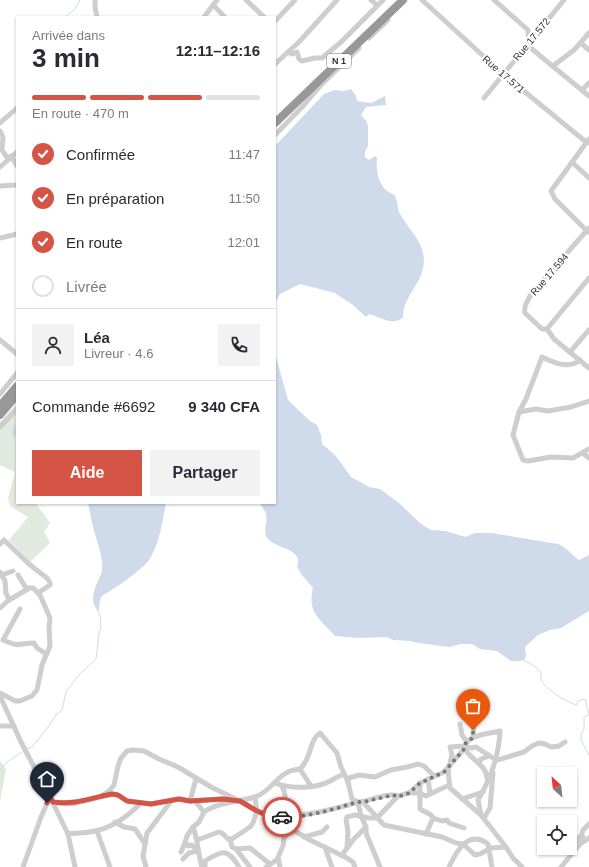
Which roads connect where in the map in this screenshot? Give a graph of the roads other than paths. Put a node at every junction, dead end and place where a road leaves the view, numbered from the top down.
1 (95, 0) edge
2 (217, 0) edge
3 (246, 0) edge
4 (255, 0) edge
5 (295, 0) edge
6 (337, 0) edge
7 (371, 0) edge
8 (383, 0) edge
9 (396, 0) edge
10 (403, 0) edge
11 (408, 0) edge
12 (422, 0) edge
13 (494, 0) edge
14 (564, 0) edge
15 (213, 5) junction
16 (251, 5) junction
17 (377, 5) junction
18 (97, 16) edge
19 (205, 16) edge
20 (224, 16) edge
21 (263, 16) edge
22 (276, 20) edge
23 (589, 33) edge
24 (528, 43) junction
25 (581, 43) junction
26 (589, 50) edge
27 (288, 52) junction
28 (276, 63) edge
29 (553, 66) junction
30 (503, 74) junction
31 (589, 83) edge
32 (582, 90) junction
33 (589, 96) edge
34 (484, 98) dead end
35 (16, 109) edge
36 (276, 116) edge
37 (276, 122) edge
38 (0, 123) edge
39 (0, 131) edge
40 (276, 134) edge
41 (588, 142) edge
42 (16, 153) edge
43 (10, 158) junction
44 (572, 163) junction
45 (16, 165) edge
46 (0, 167) edge
47 (589, 178) edge
48 (16, 185) edge
49 (0, 186) edge
50 (588, 230) edge
51 (16, 234) edge
52 (0, 238) edge
53 (589, 279) edge
54 (547, 329) junction
55 (589, 330) edge
56 (0, 340) edge
57 (570, 352) junction
58 (16, 353) edge
59 (580, 360) junction
60 (589, 368) edge
61 (16, 374) edge
62 (16, 387) edge
63 (0, 394) edge
64 (16, 396) edge
65 (589, 401) edge
66 (0, 406) edge
67 (16, 410) edge
68 (519, 412) junction
69 (0, 415) edge
70 (0, 427) edge
71 (589, 449) edge
72 (584, 452) junction
73 (589, 458) edge
74 (0, 544) edge
75 (13, 571) dead end
76 (1, 573) edge
77 (18, 575) dead end
78 (28, 589) junction
79 (38, 593) junction
80 (9, 600) junction
81 (0, 608) edge
82 (20, 609) dead end
83 (2, 639) edge
84 (46, 654) junction
85 (0, 693) edge
86 (0, 696) edge
87 (474, 716) dead end
88 (1, 724) edge
89 (460, 724) dead end
90 (14, 726) junction
91 (473, 738) junction
92 (565, 742) dead end
93 (466, 745) junction
94 (451, 756) junction
95 (458, 756) junction
96 (489, 756) junction
97 (496, 760) junction
98 (479, 762) junction
99 (449, 766) junction
100 (300, 769) junction
101 (493, 772) junction
102 (344, 774) junction
103 (436, 775) junction
104 (196, 779) junction
105 (428, 779) junction
106 (488, 781) junction
107 (348, 782) junction
108 (448, 782) junction
109 (275, 783) junction
110 (420, 783) junction
111 (282, 786) junction
112 (311, 786) junction
113 (297, 790) dead end
114 (483, 792) junction
115 (409, 793) junction
116 (419, 793) junction
117 (428, 794) junction
118 (102, 796) junction
119 (398, 796) junction
120 (50, 797) junction
121 (254, 797) junction
122 (462, 799) junction
123 (172, 800) junction
124 (286, 800) junction
125 (193, 801) junction
126 (240, 801) junction
127 (419, 801) junction
128 (53, 802) junction
129 (360, 802) junction
130 (141, 803) junction
131 (257, 811) junction
132 (204, 812) junction
133 (360, 816) junction
134 (271, 817) junction
135 (281, 817) junction
136 (482, 817) junction
137 (377, 818) junction
138 (433, 818) junction
139 (115, 822) junction
140 (589, 824) edge
141 (193, 827) junction
142 (327, 827) dead end
143 (366, 827) junction
144 (464, 828) dead end
145 (291, 829) junction
146 (97, 830) junction
147 (68, 834) junction
148 (426, 834) junction
149 (206, 837) junction
150 (304, 837) junction
151 (581, 837) junction
152 (577, 838) edge
153 (589, 838) edge
154 (197, 840) junction
155 (230, 840) junction
156 (184, 843) junction
157 (145, 844) junction
158 (463, 844) junction
159 (325, 847) junction
160 (347, 847) junction
161 (506, 847) junction
162 (577, 848) joint
163 (236, 849) junction
164 (489, 849) junction
165 (198, 851) junction
166 (181, 852) dead end
167 (571, 855) edge
168 (342, 856) junction
169 (183, 859) dead end
170 (278, 859) junction
171 (268, 865) edge
172 (521, 866) edge
173 (23, 867) edge
174 (75, 867) edge
175 (110, 867) edge
176 (146, 867) edge
177 (202, 867) edge
178 (206, 867) edge
179 (239, 867) edge
180 (250, 867) edge
181 (280, 867) edge
182 (332, 867) edge
183 (356, 867) edge
184 (380, 867) edge
185 (449, 867) edge
186 (492, 867) edge
187 (561, 867) edge

1 - 18 street
2 - 15 street
3 - 16 street
4 - 16 street
5 - 22 street
6 - 27 street
7 - 17 street
8 - 17 street
9 - 36 highway, N 1
10 - 37 highway, N 1
11 - 40 street
12 - 30 street, Rue 17.571
13 - 24 street
14 - 24 street, Rue 17.572
15 - 19 street
15 - 20 street
16 - 21 street
17 - 27 street
23 - 25 street
24 - 29 street
24 - 30 street, Rue 17.572
25 - 26 street
25 - 29 street
27 - 28 street
29 - 32 street
30 - 34 street, Rue 17.572
30 - 41 street, Rue 17.571
31 - 32 street
32 - 33 street
35 - 38 street
39 - 43 street
41 - 44 street
42 - 43 street
43 - 45 street
43 - 46 street
44 - 47 street
44 - 50 street
48 - 49 street
50 - 54 street, Rue 17.594
51 - 52 street
53 - 54 street
54 - 57 street, Rue 17.594
55 - 57 street
56 - 58 street
57 - 59 street, Rue 17.594
59 - 60 street, Rue 17.594
59 - 68 street
61 - 63 street
62 - 66 highway
64 - 69 highway
65 - 68 street
67 - 70 street
68 - 72 street
71 - 72 street
72 - 73 street
74 - 79 street
75 - 76 street
76 - 80 street
77 - 78 street
78 - 79 street
78 - 80 street
79 - 84 street
80 - 81 street
82 - 83 street
83 - 84 street
84 - 85 street
86 - 90 street
87 - 91 street
88 - 90 street
89 - 93 street
90 - 120 street
91 - 93 street
91 - 97 street
92 - 97 street
93 - 94 street
93 - 95 street
93 - 96 street
93 - 98 street
94 - 95 street
94 - 99 street
95 - 99 street
96 - 97 street
96 - 98 street
97 - 101 street
98 - 106 street
99 - 103 street
99 - 108 street
100 - 102 street
100 - 109 street
100 - 112 street
101 - 106 street
101 - 136 street
102 - 107 street
102 - 112 street
103 - 105 street
103 - 107 street
103 - 108 street
104 - 118 street
104 - 125 street
104 - 126 street
105 - 110 street
105 - 117 street
106 - 114 street
107 - 129 street
108 - 117 street
108 - 122 street
109 - 111 street
109 - 121 street
110 - 115 street
110 - 116 street
111 - 112 street
111 - 124 street
113 - 124 street
114 - 122 street
114 - 136 street
115 - 116 street
115 - 119 street
116 - 117 street
116 - 127 street
117 - 127 street
118 - 128 street
118 - 130 street
119 - 129 street
119 - 137 street
120 - 128 street
120 - 173 street
121 - 126 street
121 - 131 street
122 - 136 street
123 - 125 street
123 - 130 street
123 - 157 street
124 - 135 street
125 - 126 street
125 - 132 street
126 - 131 street
126 - 132 street
127 - 138 street
128 - 147 street
129 - 133 street
129 - 135 street
129 - 137 street
130 - 139 street
131 - 134 street
131 - 155 street
132 - 141 street
133 - 137 street
133 - 143 street
133 - 160 street
134 - 135 street
134 - 145 street
136 - 161 street
137 - 148 street
138 - 144 street
138 - 148 street
139 - 146 street
139 - 157 street
140 - 151 street
141 - 154 street
141 - 156 street
142 - 150 street
143 - 160 street
143 - 184 street
145 - 150 street
145 - 170 street
146 - 147 street
146 - 175 street
147 - 174 street
148 - 158 street
149 - 154 street
149 - 155 street
149 - 165 street
150 - 159 street
151 - 152 street
151 - 153 street
151 - 162 street
153 - 162 street
154 - 165 street
155 - 163 street
156 - 165 street
156 - 166 street
157 - 176 street
158 - 164 street
158 - 164 street
158 - 185 street
159 - 168 street
159 - 182 street
160 - 168 street
161 - 164 street
161 - 172 street
163 - 171 street
163 - 180 street
164 - 186 street
165 - 169 street
165 - 177 street
167 - 187 street
168 - 183 street
170 - 171 street
170 - 181 street
178 - 179 street

